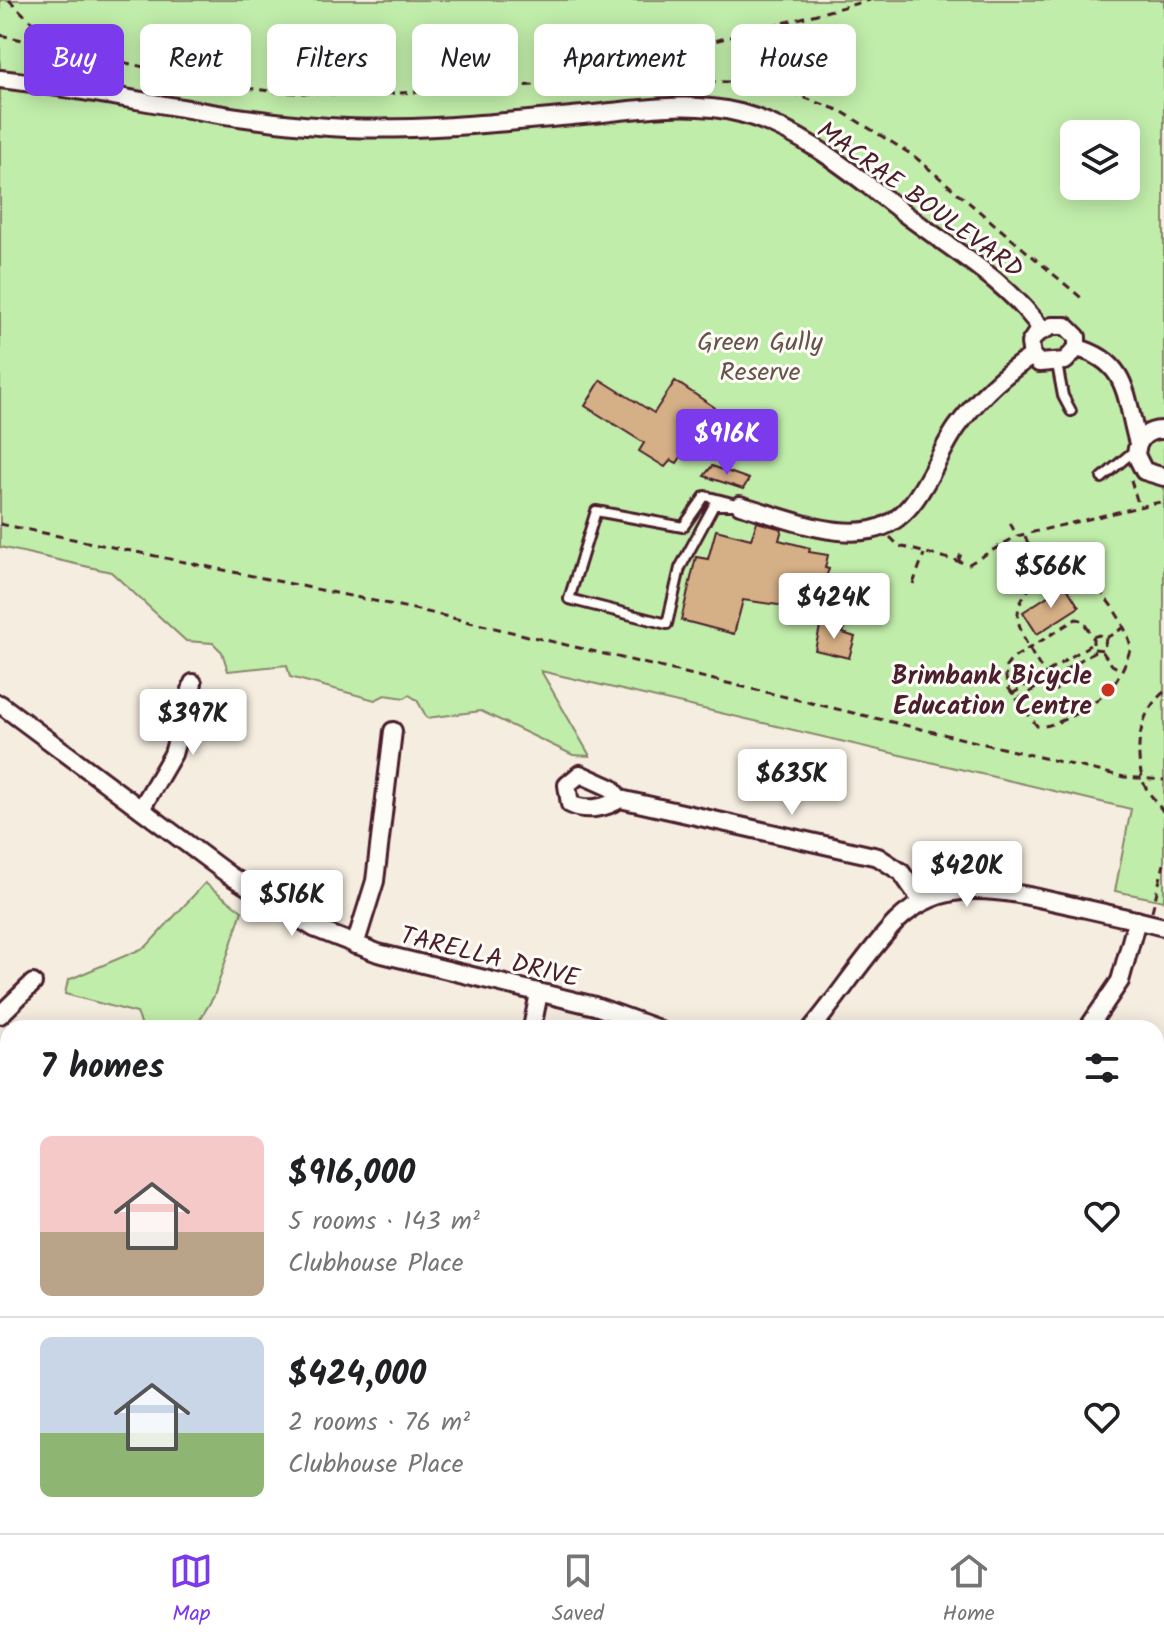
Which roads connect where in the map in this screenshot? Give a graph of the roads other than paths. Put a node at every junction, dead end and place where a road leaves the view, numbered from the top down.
1 (0, 79) edge
2 (1042, 330) junction
3 (1077, 348) junction
4 (1032, 356) junction
5 (1057, 364) junction
6 (1131, 408) junction
7 (1071, 411) dead end
8 (1161, 430) edge
9 (1137, 446) junction
10 (1164, 477) edge
11 (1102, 478) dead end
12 (740, 505) junction
13 (193, 683) dead end
14 (0, 704) edge
15 (393, 731) dead end
16 (620, 799) dead end
17 (141, 809) junction
18 (922, 902) junction
19 (1150, 923) edge
20 (355, 945) junction
21 (33, 983) dead end
22 (539, 993) junction
23 (0, 1015) edge
24 (534, 1020) edge
25 (637, 1020) edge
26 (818, 1020) edge
27 (1093, 1020) edge

1 - 2 street, MACRAE BOULEVARD
2 - 3 street
2 - 4 street
3 - 5 street
3 - 6 street
4 - 5 street
4 - 12 street
5 - 7 lane
6 - 8 street
6 - 9 street
8 - 9 street
9 - 10 street
9 - 11 lane
12 - 12 lane
13 - 17 street
14 - 17 street, TARELLA DRIVE
15 - 20 street
16 - 18 street
17 - 20 street, TARELLA DRIVE
18 - 19 street
18 - 26 street
19 - 27 street
20 - 22 street, TARELLA DRIVE
21 - 23 street
22 - 24 street
22 - 25 street, TARELLA DRIVE

